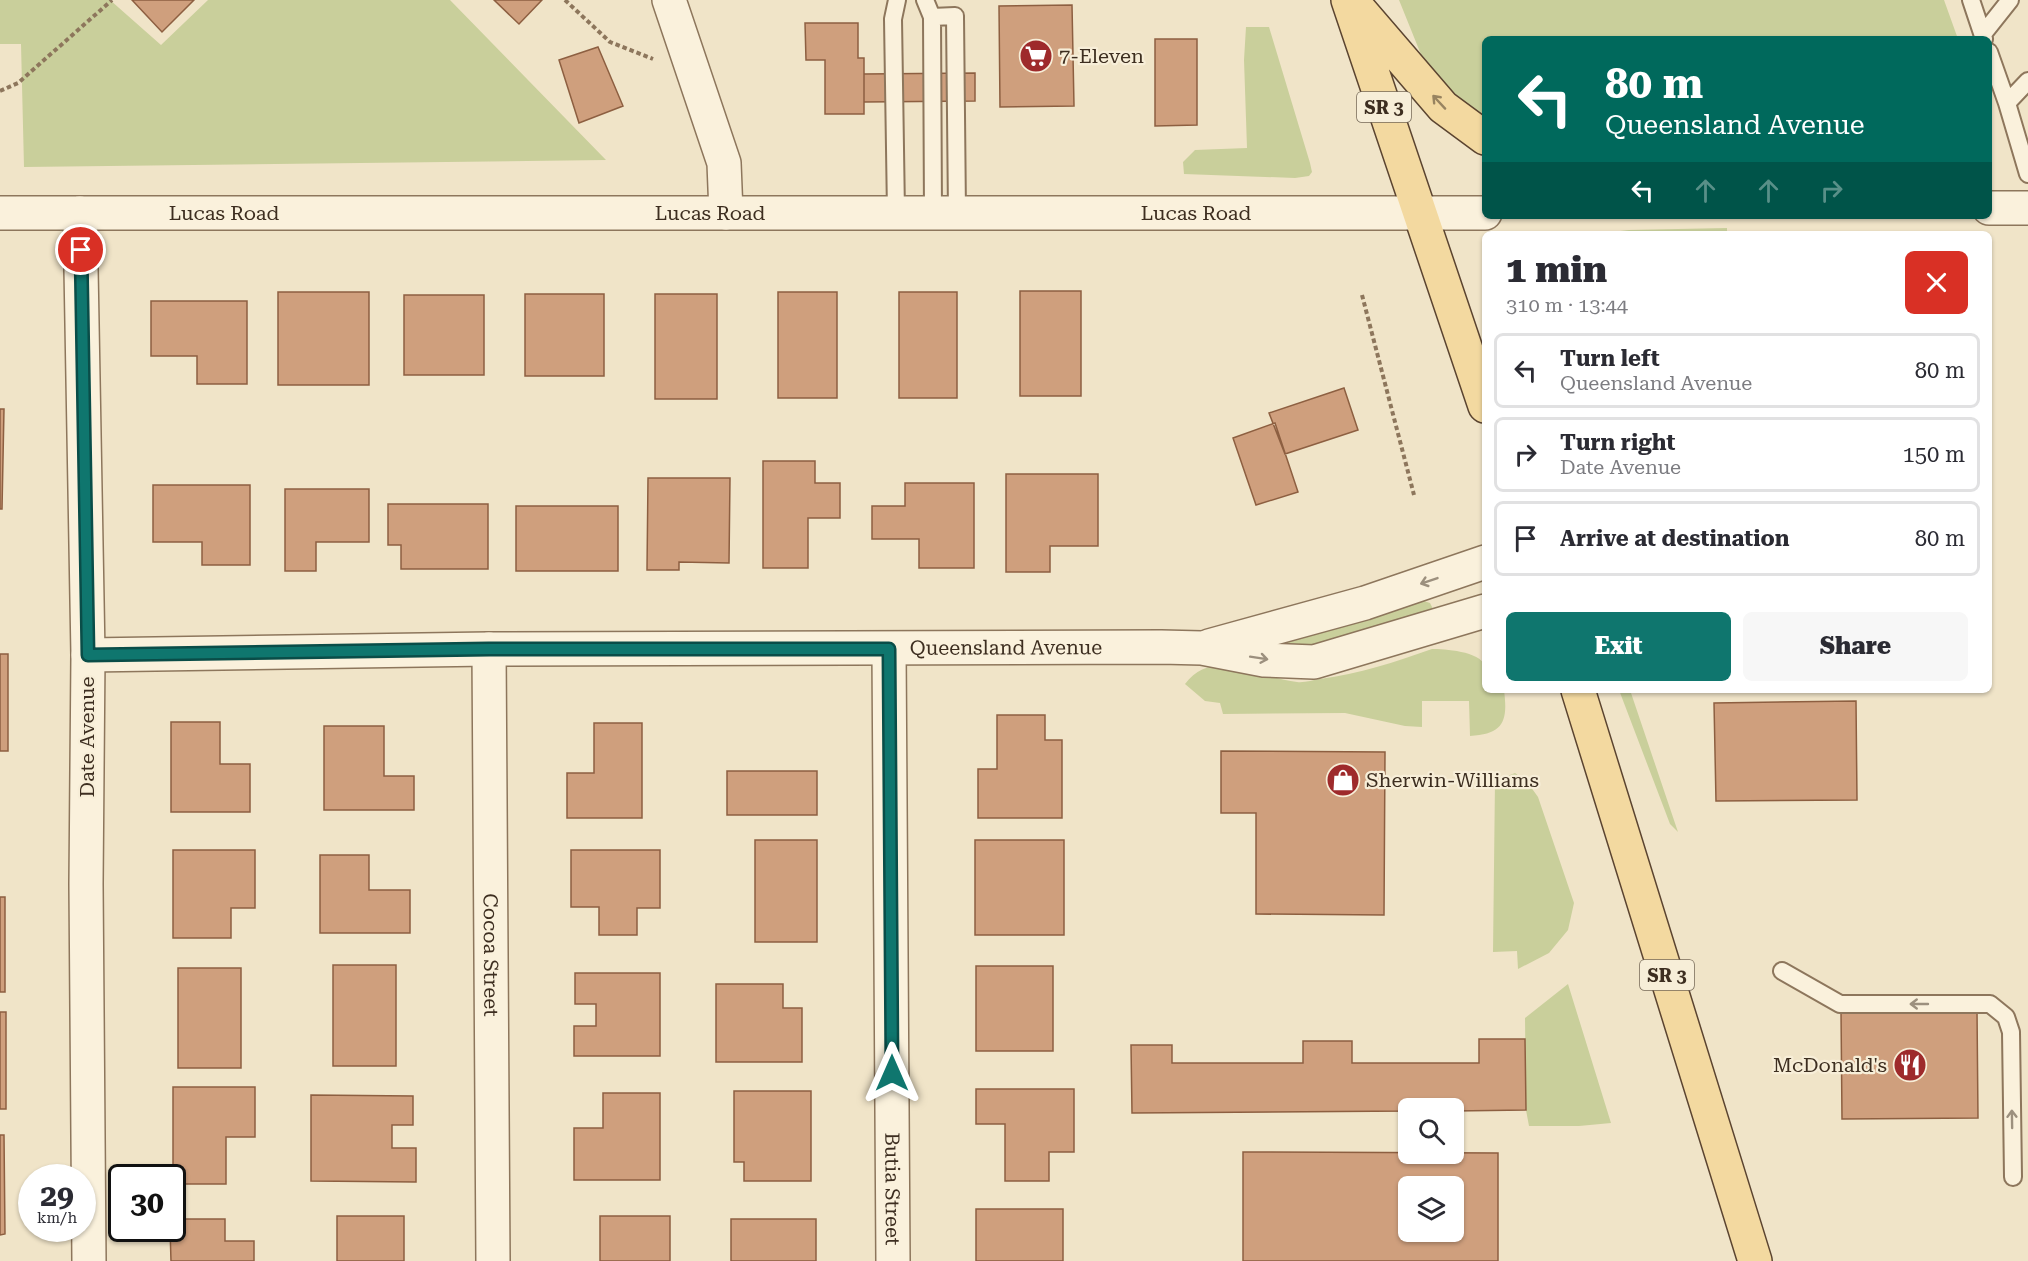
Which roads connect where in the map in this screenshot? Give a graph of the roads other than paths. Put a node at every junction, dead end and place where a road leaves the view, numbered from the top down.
1 (669, 0) edge
2 (897, 0) edge
3 (925, 0) edge
4 (1350, 0) edge
5 (1971, 0) edge
6 (2010, 0) edge
7 (932, 17) junction
8 (1984, 36) edge
9 (1985, 36) edge
10 (1992, 60) edge
11 (2028, 81) edge
12 (2007, 103) junction
13 (1482, 136) edge
14 (2028, 174) edge
15 (1992, 208) edge
16 (2028, 208) edge
17 (0, 213) edge
18 (80, 213) junction
19 (726, 213) junction
20 (896, 213) junction
21 (945, 213) junction
22 (1419, 213) junction
23 (1482, 213) edge
24 (1482, 397) edge
25 (1482, 563) edge
26 (1482, 612) edge
27 (1202, 648) junction
28 (489, 649) junction
29 (889, 649) junction
30 (88, 655) junction
31 (1579, 693) edge
32 (1782, 971) dead end
33 (2013, 1178) dead end
34 (89, 1261) edge
35 (493, 1261) edge
36 (893, 1261) edge
37 (1755, 1261) edge

1 - 19 street
2 - 20 lane
3 - 7 lane
13 -> 4 main road
4 - 22 main road, SR 3
5 - 8 lane
6 - 9 lane
7 - 21 lane
7 - 21 lane
10 - 12 lane
11 - 12 lane
12 - 14 lane
15 - 16 street
17 - 18 street, Lucas Road
18 - 19 street, Lucas Road
18 - 30 street, Date Avenue
19 - 20 street, Lucas Road
20 - 21 street, Lucas Road
21 - 22 street, Lucas Road
22 - 23 street, Lucas Road
22 - 24 main road, SR 3
25 -> 27 street
27 -> 26 street, Queensland Avenue
27 - 29 street, Queensland Avenue
28 - 29 street, Queensland Avenue
28 - 30 street, Queensland Avenue
28 - 35 street, Cocoa Street
29 - 36 street, Butia Street
30 - 34 street, Date Avenue
31 - 37 main road, SR 3
33 -> 32 lane

